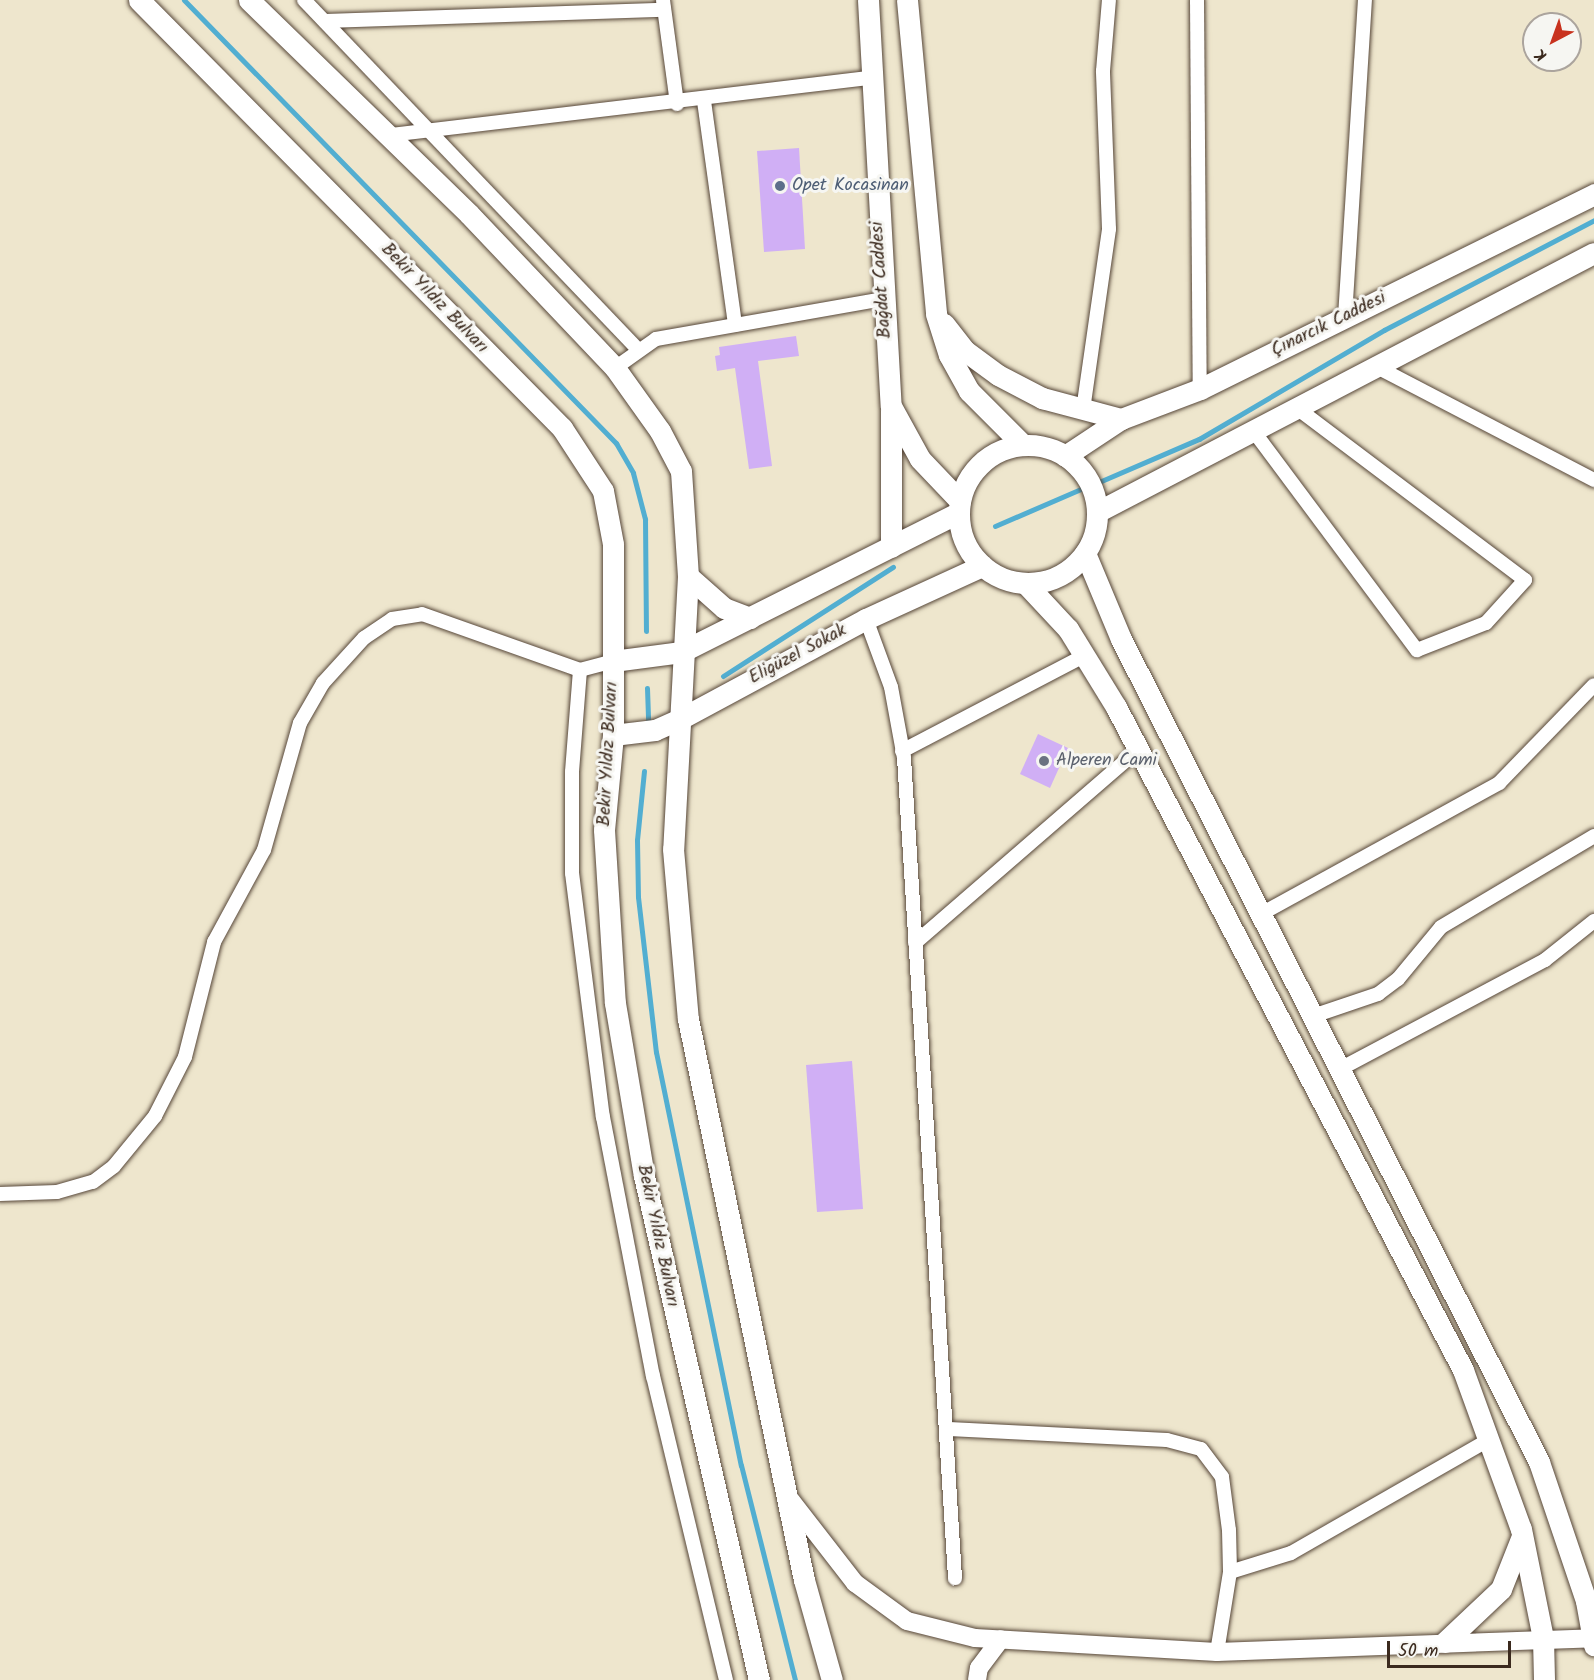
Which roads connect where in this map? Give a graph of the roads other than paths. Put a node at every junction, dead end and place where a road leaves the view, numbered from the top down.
1 (139, 0) edge
2 (249, 0) edge
3 (304, 0) edge
4 (868, 0) edge
5 (907, 0) edge
6 (1109, 0) edge
7 (1197, 0) edge
8 (1365, 0) edge
9 (664, 5) edge
10 (325, 21) junction
11 (870, 78) junction
12 (704, 101) junction
13 (677, 104) junction
14 (432, 133) junction
15 (390, 135) junction
16 (1594, 194) edge
17 (1594, 253) edge
18 (883, 299) junction
19 (936, 314) junction
20 (1345, 317) junction
21 (735, 325) junction
22 (638, 350) junction
23 (1377, 367) junction
24 (615, 368) junction
25 (1200, 389) junction
26 (891, 406) junction
27 (1083, 410) junction
28 (1299, 410) junction
29 (1121, 419) junction
30 (1255, 433) junction
31 (1023, 445) junction
32 (1065, 456) junction
33 (1594, 480) edge
34 (959, 507) junction
35 (1097, 512) junction
36 (891, 547) junction
37 (1085, 553) junction
38 (982, 566) junction
39 (688, 576) junction
40 (1026, 584) junction
41 (750, 618) junction
42 (866, 619) junction
43 (681, 652) junction
44 (1084, 656) junction
45 (613, 661) junction
46 (580, 670) junction
47 (1594, 685) edge
48 (680, 719) junction
49 (613, 735) junction
50 (1138, 749) junction
51 (902, 751) junction
52 (1594, 836) edge
53 (1261, 914) junction
54 (1594, 921) edge
55 (915, 943) junction
56 (1313, 1016) junction
57 (1340, 1069) junction
58 (0, 1194) edge
59 (949, 1430) junction
60 (1490, 1439) junction
61 (786, 1494) junction
62 (1522, 1536) junction
63 (1569, 1552) junction
64 (1230, 1572) junction
65 (955, 1578) dead end
66 (1594, 1583) edge
67 (1543, 1638) junction
68 (1001, 1639) junction
69 (1594, 1640) edge
70 (1444, 1642) junction
71 (1217, 1652) junction
72 (726, 1680) edge
73 (759, 1680) edge
74 (832, 1680) edge
75 (977, 1680) edge
76 (1544, 1680) edge

1 - 45 main road, Bekir Yıldız Bulvarı
2 - 15 main road
3 - 10 street
4 - 11 main road, Bağdat Caddesi
5 - 19 main road
6 - 27 street
7 - 25 street
8 - 20 street
9 - 10 street
9 - 13 street
10 - 14 street
11 - 12 street
11 - 18 main road, Bağdat Caddesi
12 - 13 street
12 - 21 street
13 - 14 street
14 - 15 street
14 - 22 street
15 - 24 main road
16 - 20 main road, Çınarcık Caddesi
17 - 23 main road
18 - 21 street
18 - 26 main road, Bağdat Caddesi
19 - 27 main road
19 - 31 main road
20 - 25 main road, Çınarcık Caddesi
21 - 22 street
22 - 24 street
23 - 28 main road
23 - 33 street
24 - 39 main road
25 - 29 main road, Çınarcık Caddesi
26 - 34 main road, Bağdat Caddesi
26 - 36 main road
27 - 29 main road
28 - 30 main road
28 - 30 street
29 - 32 main road, Çınarcık Caddesi
30 - 35 main road
31 - 32 main road
31 - 34 main road
32 - 35 main road
34 - 36 main road
34 - 38 main road
35 - 37 main road
36 - 41 main road
37 - 40 main road
37 - 53 main road
38 - 40 main road
38 - 42 main road, Eligüzel Sokak
39 - 41 main road
39 - 43 main road
40 - 44 main road
41 - 43 main road
42 - 48 main road, Eligüzel Sokak
42 - 51 street
43 - 45 main road
43 - 48 main road
44 - 50 main road
44 - 51 street
45 - 46 street
45 - 49 main road, Bekir Yıldız Bulvarı
46 - 58 street
46 - 72 street
47 - 53 street
48 - 49 main road, Eligüzel Sokak
48 - 61 main road
49 - 73 main road, Bekir Yıldız Bulvarı
50 - 55 street
50 - 60 main road
51 - 55 street
52 - 56 street
53 - 56 main road
54 - 57 street
55 - 59 street
56 - 57 main road
57 - 63 main road
59 - 64 street
59 - 65 street
60 - 62 main road
60 - 64 street
61 - 68 street
61 - 74 main road
62 - 67 main road
62 - 70 main road
63 - 66 main road
63 - 69 main road
64 - 71 street
67 - 69 street
67 - 70 street
67 - 76 main road
68 - 71 street
68 - 75 street
70 - 71 street

